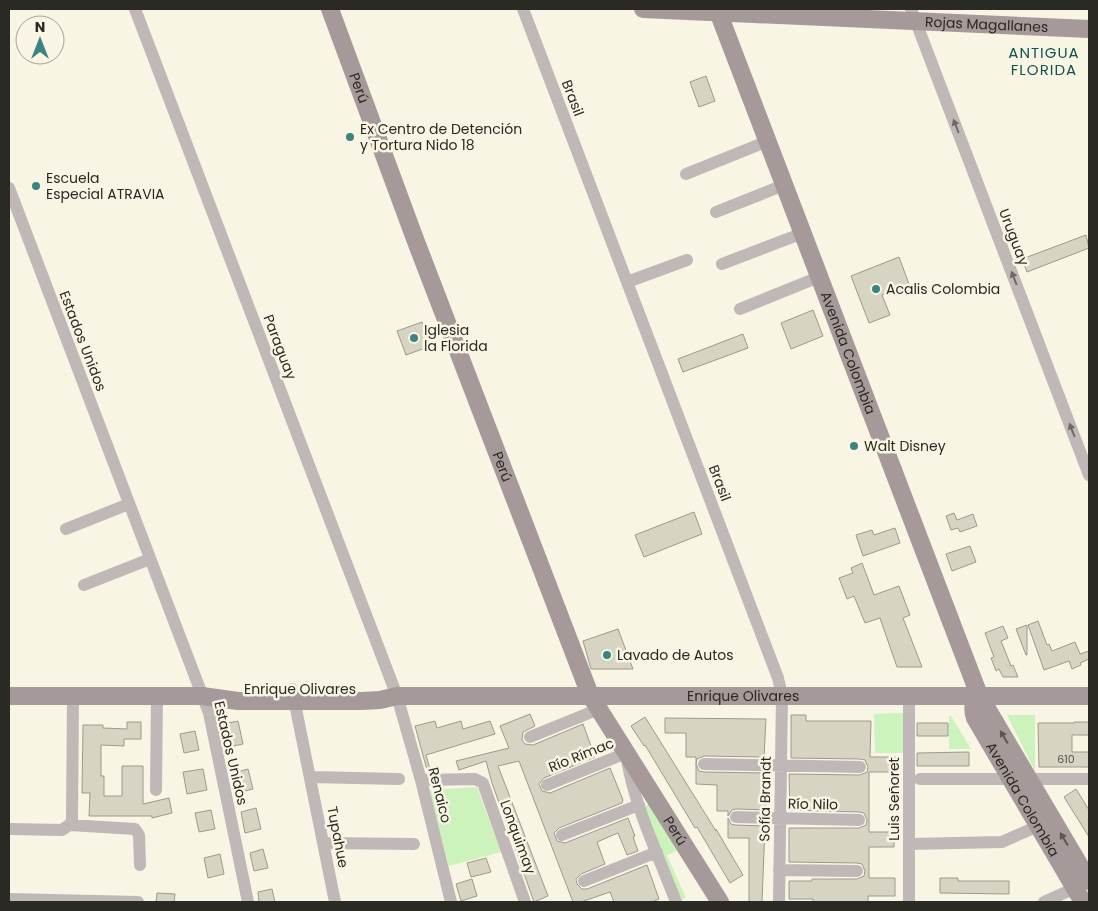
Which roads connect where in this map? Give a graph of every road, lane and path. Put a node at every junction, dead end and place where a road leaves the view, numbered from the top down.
1 (135, 9) edge
2 (330, 9) edge
3 (523, 9) edge
4 (643, 9) edge
5 (718, 10) edge
6 (914, 15) edge
7 (1089, 29) edge
8 (768, 141) junction
9 (686, 174) dead end
10 (784, 185) junction
11 (9, 188) edge
12 (716, 212) dead end
13 (802, 233) junction
14 (687, 260) dead end
15 (722, 264) dead end
16 (819, 277) junction
17 (627, 282) junction
18 (740, 309) dead end
19 (1089, 476) edge
20 (130, 504) junction
21 (66, 529) dead end
22 (150, 559) junction
23 (84, 585) dead end
24 (293, 695) junction
25 (979, 695) junction
26 (9, 696) edge
27 (73, 696) junction
28 (157, 696) junction
29 (202, 696) junction
30 (397, 696) junction
31 (782, 696) junction
32 (909, 696) junction
33 (1089, 696) edge
34 (595, 702) junction
35 (530, 737) dead end
36 (626, 753) junction
37 (704, 764) dead end
38 (780, 766) junction
39 (860, 767) dead end
40 (311, 778) junction
41 (399, 779) dead end
42 (920, 779) dead end
43 (1011, 779) junction
44 (1029, 779) junction
45 (1089, 779) edge
46 (421, 780) junction
47 (547, 785) dead end
48 (156, 790) dead end
49 (639, 805) junction
50 (736, 817) dead end
51 (780, 818) junction
52 (859, 820) dead end
53 (69, 825) junction
54 (1038, 826) junction
55 (9, 829) edge
56 (562, 835) dead end
57 (323, 843) junction
58 (414, 844) dead end
59 (909, 844) junction
60 (657, 852) junction
61 (1084, 862) edge
62 (140, 865) dead end
63 (779, 870) junction
64 (857, 871) dead end
65 (584, 881) dead end
66 (1082, 890) edge
67 (9, 899) edge
68 (138, 902) edge
69 (248, 902) edge
70 (335, 902) edge
71 (450, 902) edge
72 (525, 902) edge
73 (675, 902) edge
74 (720, 902) edge
75 (779, 902) edge
76 (909, 902) edge
77 (1044, 902) edge

1 - 30 street, Paraguay
2 - 34 main road, Perú
3 - 17 street, Brasil
4 - 5 main road, Rojas Magallanes
5 - 6 main road, Rojas Magallanes
5 - 8 main road, Avenida Colombia
6 - 7 main road, Rojas Magallanes
19 -> 6 street, Uruguay
8 - 9 street
8 - 10 main road, Avenida Colombia
10 - 12 street
10 - 13 main road, Avenida Colombia
11 - 20 street, Estados Unidos
13 - 15 street
13 - 16 main road, Avenida Colombia
14 - 17 street
16 - 18 street
16 - 25 main road, Avenida Colombia
17 - 31 street, Brasil
20 - 21 street
20 - 22 street, Estados Unidos
22 - 23 street
22 - 29 street, Estados Unidos
24 - 29 main road, Enrique Olivares
24 - 30 main road, Enrique Olivares
24 - 40 street, Tupahue
25 - 32 main road, Enrique Olivares
25 - 33 main road, Enrique Olivares
25 - 43 main road, Avenida Colombia
44 -> 25 main road, Avenida Colombia
26 - 27 main road, Enrique Olivares
27 - 28 main road, Enrique Olivares
27 - 53 street
28 - 29 main road, Enrique Olivares
28 - 48 street
29 - 69 street, Estados Unidos
30 - 34 main road, Enrique Olivares
30 - 46 street, Renaico
31 - 32 main road, Enrique Olivares
31 - 34 main road, Enrique Olivares
31 - 38 street, Sofía Brandt
32 - 59 street, Luis Señoret
34 - 35 street
34 - 36 main road, Perú
36 - 47 street, Río Rímac
36 - 49 street
36 - 74 main road, Perú
37 - 38 street
38 - 39 street
38 - 51 street, Sofía Brandt
40 - 41 street
40 - 57 street, Tupahue
42 - 43 street
43 - 54 main road, Avenida Colombia
44 - 45 street
61 -> 44 main road, Avenida Colombia
46 - 71 street, Renaico
46 - 72 street, Lonquimay
49 - 56 street
49 - 60 street
50 - 51 street, Río Nilo
51 - 52 street, Río Nilo
51 - 63 street, Sofía Brandt
53 - 55 street
53 - 62 street
54 - 59 street
54 - 66 main road, Avenida Colombia
57 - 58 street
57 - 70 street, Tupahue
59 - 76 street, Luis Señoret
60 - 65 street
60 - 73 street
61 - 66 main road, Avenida Colombia
63 - 64 street
63 - 75 street, Sofía Brandt
66 - 77 street
67 - 68 street

